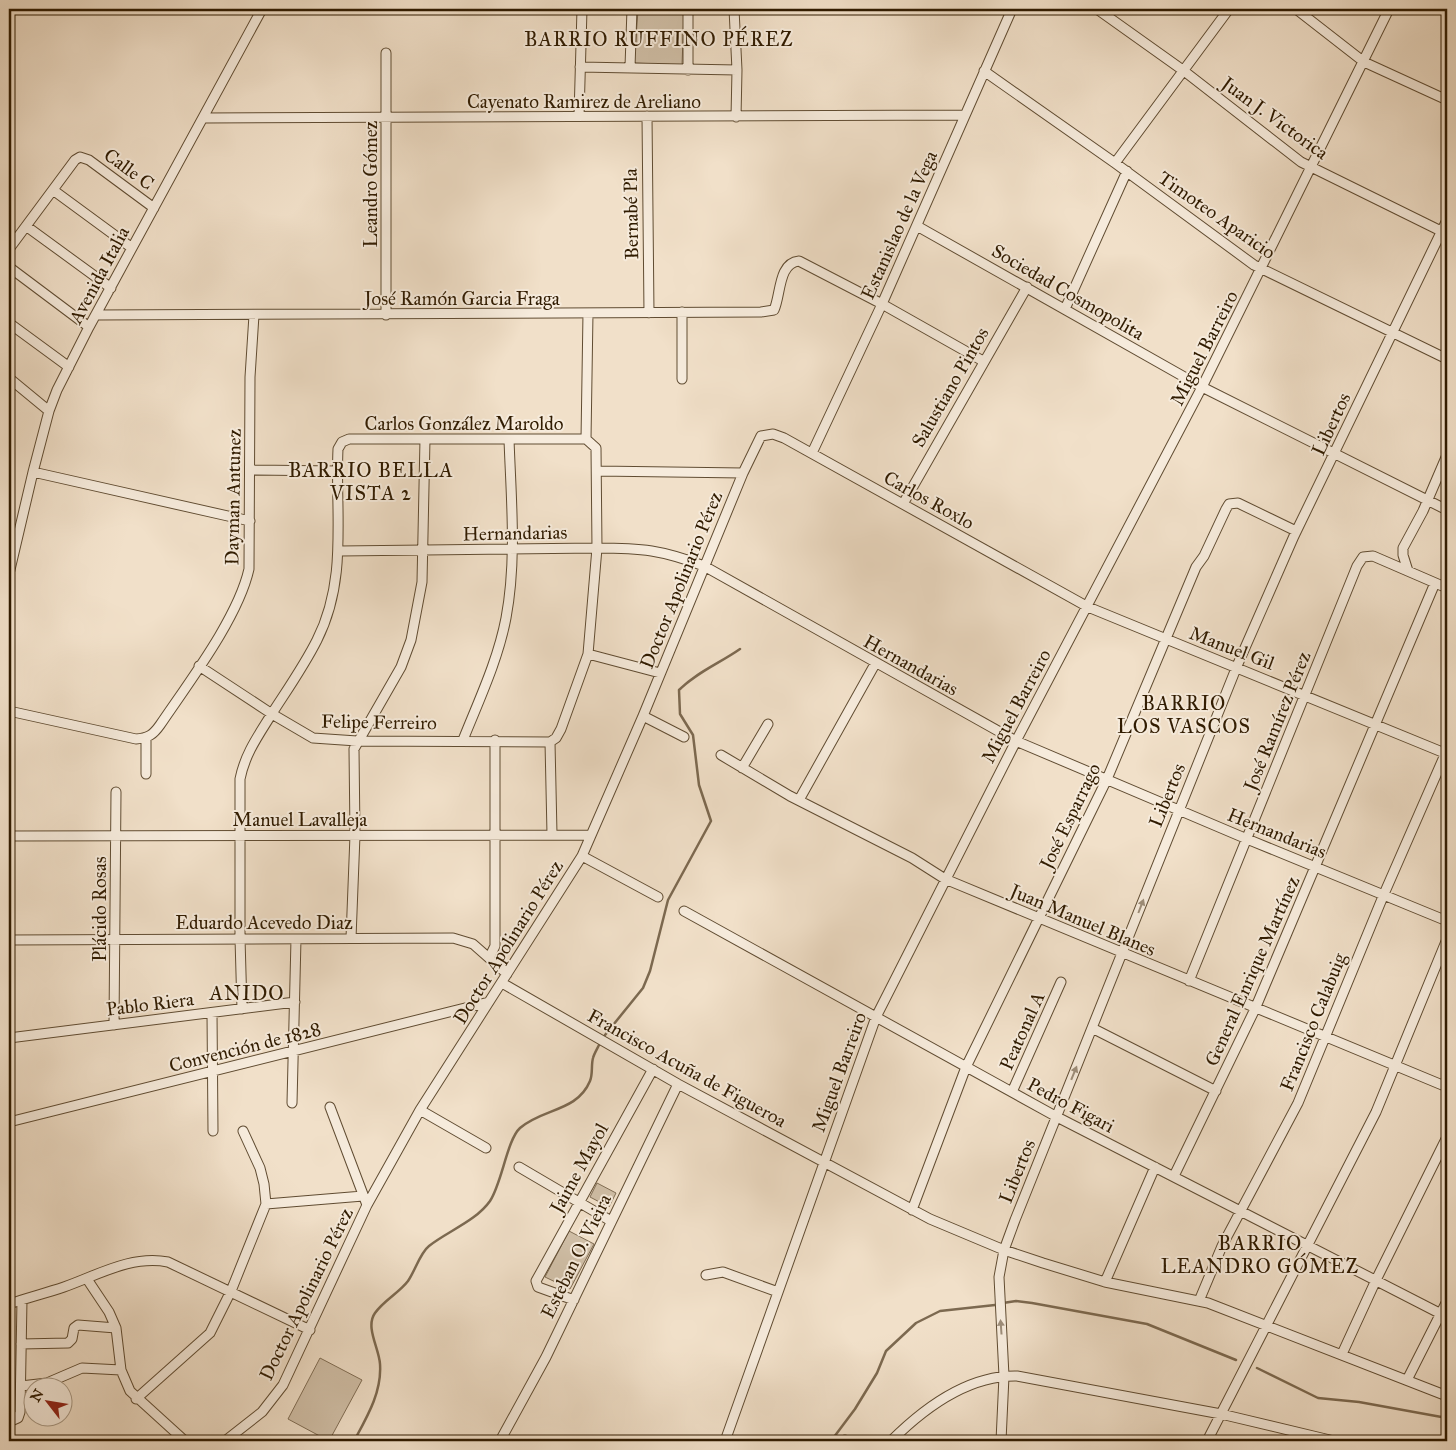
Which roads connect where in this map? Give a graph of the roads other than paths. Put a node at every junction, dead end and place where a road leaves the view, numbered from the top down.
1 (262, 9) edge
2 (582, 9) edge
3 (632, 9) edge
4 (688, 9) edge
5 (734, 9) edge
6 (1012, 9) edge
7 (1096, 9) edge
8 (1230, 9) edge
9 (1296, 9) edge
10 (1389, 9) edge
11 (386, 53) dead end
12 (1364, 62) junction
13 (580, 67) junction
14 (630, 68) junction
15 (688, 70) junction
16 (737, 70) junction
17 (984, 71) junction
18 (1184, 71) junction
19 (1447, 100) edge
20 (964, 115) junction
21 (579, 116) junction
22 (647, 116) junction
23 (736, 117) junction
24 (204, 118) junction
25 (386, 119) junction
26 (1115, 163) junction
27 (1312, 168) junction
28 (1126, 172) junction
29 (53, 190) junction
30 (154, 208) junction
31 (1447, 220) edge
32 (26, 226) junction
33 (917, 226) junction
34 (1444, 232) edge
35 (132, 248) junction
36 (9, 249) edge
37 (9, 267) edge
38 (1262, 269) junction
39 (1027, 287) junction
40 (111, 288) junction
41 (882, 304) junction
42 (1065, 308) junction
43 (648, 312) junction
44 (682, 312) junction
45 (588, 313) junction
46 (96, 315) junction
47 (254, 315) junction
48 (386, 315) junction
49 (10, 327) edge
50 (89, 327) junction
51 (1392, 332) junction
52 (1447, 358) edge
53 (983, 361) junction
54 (69, 366) junction
55 (9, 378) edge
56 (682, 379) dead end
57 (1202, 387) junction
58 (49, 411) junction
59 (425, 439) junction
60 (509, 439) junction
61 (586, 439) junction
62 (755, 444) joint
63 (812, 453) junction
64 (1334, 454) junction
65 (1447, 455) edge
66 (250, 470) junction
67 (337, 470) junction
68 (32, 472) junction
69 (598, 472) junction
70 (743, 473) junction
71 (1426, 500) junction
72 (903, 504) junction
73 (1447, 510) edge
74 (250, 521) junction
75 (1296, 531) junction
76 (12, 543) edge
77 (598, 548) junction
78 (513, 549) junction
79 (424, 550) junction
80 (340, 551) junction
81 (704, 566) junction
82 (1408, 571) junction
83 (9, 574) edge
84 (1435, 583) junction
85 (1447, 588) edge
86 (1088, 607) junction
87 (1166, 640) junction
88 (588, 654) junction
89 (875, 664) junction
90 (199, 666) junction
91 (1237, 666) junction
92 (660, 673) junction
93 (1304, 695) junction
94 (9, 711) edge
95 (272, 714) junction
96 (643, 716) junction
97 (768, 724) dead end
98 (1376, 725) junction
99 (684, 737) dead end
100 (146, 739) junction
101 (463, 740) junction
102 (495, 740) junction
103 (357, 741) junction
104 (1016, 741) junction
105 (550, 742) junction
106 (1447, 752) edge
107 (721, 755) dead end
108 (742, 768) junction
109 (146, 774) dead end
110 (1108, 779) junction
111 (116, 792) dead end
112 (799, 800) junction
113 (1178, 810) junction
114 (495, 834) junction
115 (552, 834) junction
116 (240, 835) junction
117 (355, 835) junction
118 (592, 835) junction
119 (9, 836) edge
120 (116, 836) junction
121 (1246, 839) junction
122 (582, 856) junction
123 (1316, 867) junction
124 (945, 880) junction
125 (1384, 894) junction
126 (658, 897) dead end
127 (684, 911) dead end
128 (1038, 919) junction
129 (1447, 920) edge
130 (115, 938) junction
131 (240, 938) junction
132 (351, 938) junction
133 (1447, 938) edge
134 (296, 939) junction
135 (9, 940) edge
136 (1122, 954) junction
137 (489, 958) junction
138 (504, 978) junction
139 (1189, 981) junction
140 (1061, 982) dead end
141 (295, 1002) junction
142 (489, 1002) junction
143 (1255, 1008) junction
144 (242, 1009) junction
145 (212, 1013) junction
146 (876, 1017) junction
147 (114, 1025) junction
148 (1092, 1028) junction
149 (9, 1038) edge
150 (1324, 1038) junction
151 (294, 1052) junction
152 (1394, 1066) junction
153 (966, 1067) junction
154 (653, 1069) junction
155 (212, 1073) junction
156 (678, 1084) junction
157 (1447, 1087) edge
158 (1216, 1091) junction
159 (1012, 1092) junction
160 (292, 1103) dead end
161 (330, 1107) dead end
162 (420, 1110) junction
163 (1057, 1116) junction
164 (9, 1122) edge
165 (243, 1131) dead end
166 (213, 1132) dead end
167 (1447, 1137) edge
168 (486, 1148) dead end
169 (824, 1162) junction
170 (519, 1167) dead end
171 (1155, 1167) junction
172 (1174, 1176) junction
173 (363, 1196) junction
174 (578, 1202) junction
175 (266, 1204) junction
176 (367, 1205) junction
177 (912, 1210) junction
178 (1240, 1210) junction
179 (611, 1222) junction
180 (1308, 1245) junction
181 (1004, 1250) junction
182 (706, 1275) dead end
183 (87, 1279) junction
184 (1376, 1280) junction
185 (1105, 1282) junction
186 (231, 1291) junction
187 (778, 1292) junction
188 (22, 1300) junction
189 (574, 1300) junction
190 (1199, 1301) junction
191 (1447, 1301) edge
192 (9, 1304) edge
193 (1444, 1316) edge
194 (1268, 1325) junction
195 (116, 1328) junction
196 (310, 1330) junction
197 (21, 1344) junction
198 (1342, 1354) junction
199 (121, 1370) junction
200 (1004, 1376) junction
201 (1407, 1380) junction
202 (20, 1386) junction
203 (1447, 1396) edge
204 (136, 1399) junction
205 (1221, 1414) junction
206 (9, 1422) edge
207 (240, 1428) junction
208 (185, 1441) edge
209 (219, 1441) edge
210 (225, 1441) edge
211 (500, 1441) edge
212 (725, 1441) edge
213 (892, 1441) edge
214 (1001, 1441) edge
215 (1207, 1441) edge
216 (1334, 1441) edge

1 - 24 street, Avenida Italia
2 - 13 street
3 - 14 street
4 - 15 street
5 - 16 street
6 - 17 street, Estanislao de la Vega
7 - 18 street, Juan J. Victorica
8 - 18 street
9 - 12 street
10 - 12 street, Miguel Barreiro
11 - 25 street, Leandro Gómez
12 - 19 street
12 - 27 street, Miguel Barreiro
13 - 14 street
13 - 21 street
14 - 15 street
15 - 16 street
16 - 23 street
17 - 20 street, Estanislao de la Vega
17 - 26 street, Timoteo Aparicio
18 - 26 street
18 - 27 street, Juan J. Victorica
20 - 23 street, Cayenato Ramirez de Areliano
20 - 33 street, Estanislao de la Vega
21 - 22 street, Cayenato Ramirez de Areliano
21 - 25 street, Cayenato Ramirez de Areliano
22 - 23 street, Cayenato Ramirez de Areliano
22 - 43 street, Bernabé Pla
24 - 25 street, Cayenato Ramirez de Areliano
24 - 30 street, Avenida Italia
25 - 48 street, Leandro Gómez
26 - 28 street, Timoteo Aparicio
27 - 34 street, Juan J. Victorica
27 - 38 street, Miguel Barreiro
28 - 38 street, Timoteo Aparicio
28 - 42 street
29 - 30 street, Calle C
29 - 32 street
29 - 35 street
30 - 35 street, Avenida Italia
31 - 34 street, Libertos
32 - 36 street
32 - 40 street
33 - 39 street, Sociedad Cosmopolita
33 - 41 street, Estanislao de la Vega
34 - 51 street, Libertos
35 - 40 street, Avenida Italia
37 - 50 street
38 - 51 street, Timoteo Aparicio
38 - 57 street, Miguel Barreiro
39 - 42 street, Sociedad Cosmopolita
39 - 53 street, Salustiano Pintos
40 - 46 street, Avenida Italia
41 - 44 street, José Ramón Garcia Fraga
41 - 53 street
41 - 63 street, Estanislao de la Vega
42 - 57 street, Sociedad Cosmopolita
43 - 44 street, José Ramón Garcia Fraga
43 - 45 street, José Ramón Garcia Fraga
44 - 56 street
45 - 48 street, José Ramón Garcia Fraga
45 - 61 street
46 - 47 street, José Ramón Garcia Fraga
46 - 50 street, Avenida Italia
47 - 48 street, José Ramón Garcia Fraga
47 - 66 street, Dayman Antunez
49 - 54 street
50 - 54 street, Avenida Italia
51 - 52 street, Timoteo Aparicio
51 - 64 street, Libertos
53 - 72 street, Salustiano Pintos
54 - 58 street, Avenida Italia
55 - 58 street
57 - 64 street, Sociedad Cosmopolita
57 - 86 street, Miguel Barreiro
58 - 68 street, Avenida Italia
59 - 60 street, Carlos González Maroldo
59 - 67 street, Carlos González Maroldo
59 - 79 street
60 - 61 street, Carlos González Maroldo
60 - 78 street
61 - 69 street
62 - 63 street, Carlos Roxlo
62 - 70 street, Doctor Apolinario Pérez
63 - 72 street, Carlos Roxlo
64 - 71 street, Sociedad Cosmopolita
64 - 75 street, Libertos
65 - 71 street
66 - 67 street
66 - 74 street, Dayman Antunez
67 - 80 street
68 - 74 street
68 - 76 street, Avenida Italia
69 - 70 street
69 - 77 street
70 - 81 street, Doctor Apolinario Pérez
71 - 73 street, Sociedad Cosmopolita
71 - 82 street
72 - 86 street, Carlos Roxlo
74 - 90 street, Dayman Antunez
75 - 87 street, José Esparrago
75 - 91 street, Libertos
76 - 83 street, Avenida Italia
77 - 78 street, Hernandarias
77 - 81 street, Hernandarias
77 - 88 street
78 - 79 street, Hernandarias
78 - 101 street
79 - 80 street, Hernandarias
79 - 103 street
80 - 95 street
81 - 89 street, Hernandarias
81 - 92 street, Doctor Apolinario Pérez
82 - 84 street
82 - 93 street, José Ramírez Pérez
84 - 85 street
84 - 98 street, General Enrique Martínez
86 - 87 street, Manuel Gil
86 - 104 street, Miguel Barreiro
87 - 91 street, Manuel Gil
87 - 110 street, José Esparrago
88 - 92 street
88 - 105 street
89 - 104 street, Hernandarias
89 - 112 street
90 - 95 street, Felipe Ferreiro
90 - 100 street, Dayman Antunez
91 - 93 street, Manuel Gil
91 - 113 street, Libertos
92 - 96 street, Doctor Apolinario Pérez
93 - 98 street, Manuel Gil
93 - 121 street, José Ramírez Pérez
94 - 100 street
95 - 103 street, Felipe Ferreiro
95 - 116 street
96 - 99 street
96 - 118 street, Doctor Apolinario Pérez
97 - 108 street
98 - 106 street, Manuel Gil
98 - 123 street, General Enrique Martínez
100 - 109 street
101 - 102 street, Felipe Ferreiro
101 - 103 street, Felipe Ferreiro
102 - 105 street, Felipe Ferreiro
102 - 114 street
103 - 117 street
104 - 110 street, Hernandarias
104 - 124 street, Miguel Barreiro
105 - 115 street
106 - 125 street, Francisco Calabuig
107 - 108 street, Juan Manuel Blanes
108 - 112 street, Juan Manuel Blanes
110 - 113 street, Hernandarias
110 - 128 street, José Esparrago
111 - 120 street, Plácido Rosas
112 - 124 street, Juan Manuel Blanes
113 - 121 street, Hernandarias
136 -> 113 street, Libertos
114 - 115 street, Manuel Lavalleja
114 - 117 street, Manuel Lavalleja
114 - 137 street
115 - 118 street, Manuel Lavalleja
116 - 117 street, Manuel Lavalleja
116 - 120 street, Manuel Lavalleja
116 - 131 street
117 - 132 street
118 - 122 street, Doctor Apolinario Pérez
119 - 120 street, Manuel Lavalleja
120 - 130 street, Plácido Rosas
121 - 123 street, Hernandarias
121 - 139 street, José Ramírez Pérez
122 - 126 street
122 - 138 street, Doctor Apolinario Pérez
123 - 125 street, Hernandarias
123 - 143 street, General Enrique Martínez
124 - 128 street, Juan Manuel Blanes
124 - 146 street, Miguel Barreiro
125 - 129 street, Hernandarias
125 - 150 street, Francisco Calabuig
127 - 146 street, Pedro Figari
128 - 136 street, Juan Manuel Blanes
128 - 153 street, José Esparrago
130 - 131 street, Eduardo Acevedo Diaz
130 - 135 street, Eduardo Acevedo Diaz
130 - 147 street, Plácido Rosas
131 - 134 street, Eduardo Acevedo Diaz
131 - 144 street
132 - 134 street, Eduardo Acevedo Diaz
132 - 137 street, Eduardo Acevedo Diaz
133 - 152 street
134 - 141 street
136 - 139 street, Juan Manuel Blanes
136 - 148 street, Libertos
137 - 138 street, Eduardo Acevedo Diaz
138 - 142 street, Doctor Apolinario Pérez
138 - 154 street, Francisco Acuña de Figueroa
139 - 143 street, Juan Manuel Blanes
140 - 159 street, Peatonal A
141 - 144 street, Pablo Riera
141 - 151 street
142 - 151 street, Convención de 1828
142 - 162 street, Doctor Apolinario Pérez
143 - 150 street, Juan Manuel Blanes
143 - 158 street, General Enrique Martínez
144 - 145 street, Pablo Riera
145 - 147 street, Pablo Riera
145 - 155 street
146 - 153 street, Pedro Figari
146 - 169 street, Miguel Barreiro
147 - 149 street, Pablo Riera
148 - 158 street
163 -> 148 street, Libertos
150 - 152 street, Juan Manuel Blanes
150 - 178 street, Francisco Calabuig
151 - 155 street, Convención de 1828
151 - 160 street
152 - 157 street, Juan Manuel Blanes
152 - 180 street
153 - 159 street, Pedro Figari
153 - 177 street, José Esparrago
154 - 156 street, Francisco Acuña de Figueroa
154 - 174 street, Jaime Mayol
155 - 164 street, Convención de 1828
155 - 166 street
156 - 169 street, Francisco Acuña de Figueroa
156 - 179 street, Esteban O. Vieira
158 - 172 street, General Enrique Martínez
159 - 163 street, Pedro Figari
161 - 173 street
162 - 168 street
162 - 176 street, Doctor Apolinario Pérez
163 - 171 street, Pedro Figari
163 - 181 street, Libertos
165 - 175 street
167 - 184 street
169 - 177 street, Francisco Acuña de Figueroa
169 - 187 street, Miguel Barreiro
170 - 174 street
171 - 172 street, Pedro Figari
171 - 185 street
172 - 178 street, Pedro Figari
173 - 175 street
173 - 176 street
174 - 179 street
174 - 189 street, Jaime Mayol
175 - 186 street
176 - 196 street, Doctor Apolinario Pérez
177 - 181 street, Francisco Acuña de Figueroa
178 - 180 street, Pedro Figari
178 - 190 street, Francisco Calabuig
179 - 189 street, Esteban O. Vieira
180 - 184 street, Pedro Figari
180 - 194 street
181 - 185 street, Francisco Acuña de Figueroa
200 -> 181 street, Libertos
182 - 187 street
183 - 186 street
183 - 188 street
183 - 195 street
184 - 193 street, Pedro Figari
184 - 198 street
185 - 190 street, Francisco Acuña de Figueroa
186 - 196 street
186 - 204 street
187 - 212 street, Miguel Barreiro
188 - 192 street
188 - 197 street
189 - 211 street, Esteban O. Vieira
190 - 194 street, Francisco Acuña de Figueroa
191 - 193 street
193 - 201 street
194 - 198 street, Francisco Acuña de Figueroa
194 - 205 street
195 - 197 street
195 - 199 street
196 - 207 street, Doctor Apolinario Pérez
197 - 202 street
198 - 201 street, Francisco Acuña de Figueroa
199 - 202 street
199 - 204 street
200 - 205 street
200 - 213 street
200 - 214 street, Libertos
201 - 203 street, Francisco Acuña de Figueroa
202 - 206 street
204 - 208 street
205 - 215 street
205 - 216 street
207 - 209 street, Doctor Apolinario Pérez
207 - 210 street, Doctor Apolinario Pérez

